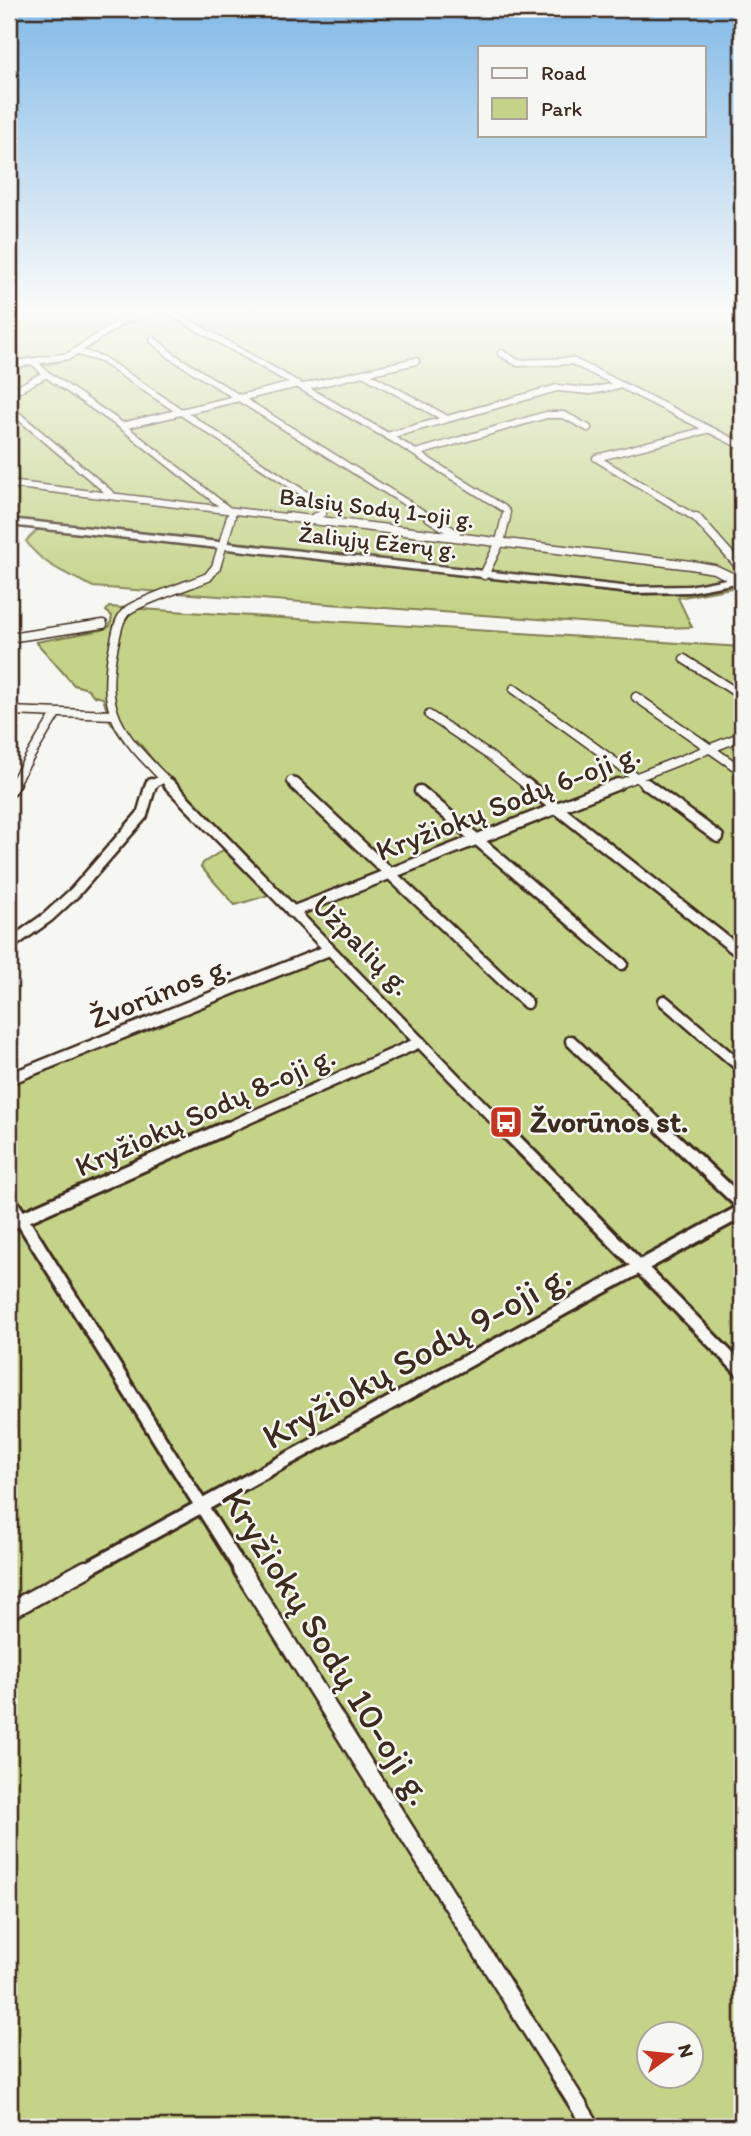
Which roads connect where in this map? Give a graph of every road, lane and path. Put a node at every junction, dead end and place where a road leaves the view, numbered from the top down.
1 (11, 410) edge
2 (97, 410) edge
3 (178, 410) edge
4 (192, 410) edge
5 (259, 410) edge
6 (342, 410) edge
7 (430, 410) edge
8 (480, 410) edge
9 (668, 410) edge
10 (182, 412) junction
11 (447, 419) junction
12 (121, 426) junction
13 (588, 428) dead end
14 (707, 430) junction
15 (387, 436) junction
16 (742, 446) edge
17 (416, 453) junction
18 (9, 484) edge
19 (112, 495) junction
20 (230, 510) junction
21 (312, 519) junction
22 (9, 522) edge
23 (461, 537) junction
24 (500, 542) junction
25 (221, 545) junction
26 (484, 575) junction
27 (741, 576) edge
28 (103, 624) dead end
29 (9, 638) edge
30 (684, 659) dead end
31 (514, 689) dead end
32 (742, 696) edge
33 (636, 697) dead end
34 (9, 711) edge
35 (56, 714) junction
36 (114, 715) junction
37 (429, 715) dead end
38 (742, 736) edge
39 (710, 749) junction
40 (742, 771) edge
41 (162, 779) junction
42 (638, 779) junction
43 (291, 781) dead end
44 (420, 791) dead end
45 (9, 792) edge
46 (557, 808) junction
47 (718, 837) dead end
48 (476, 841) junction
49 (390, 874) junction
50 (292, 912) junction
51 (9, 945) edge
52 (330, 950) junction
53 (742, 954) edge
54 (622, 964) dead end
55 (664, 1001) dead end
56 (527, 1003) dead end
57 (571, 1041) dead end
58 (420, 1042) junction
59 (742, 1068) edge
60 (9, 1079) edge
61 (9, 1199) edge
62 (742, 1204) edge
63 (742, 1211) edge
64 (15, 1222) edge
65 (640, 1267) junction
66 (742, 1371) edge
67 (203, 1505) junction
68 (9, 1611) edge
69 (592, 2127) edge

1 - 19 street
2 - 12 street
3 - 10 street
4 - 10 street
5 - 23 street
6 - 15 street
7 - 11 street
8 - 11 street
9 - 14 street
10 - 12 street
10 - 21 street
11 - 15 street
12 - 20 street
13 - 17 street
14 - 16 street
14 - 27 street
15 - 17 street
17 - 24 street
18 - 19 street, Balsių Sodų 1-oji g.
19 - 20 street, Balsių Sodų 1-oji g.
20 - 21 street, Balsių Sodų 1-oji g.
20 - 25 street, Užpalių g.
21 - 23 street, Balsių Sodų 1-oji g.
22 - 25 main road, Žaliųjų Ežerų g.
23 - 24 street, Balsių Sodų 1-oji g.
24 - 26 street
24 - 27 street, Balsių Sodų 1-oji g.
25 - 26 main road, Žaliųjų Ežerų g.
25 - 36 street, Užpalių g.
26 - 27 main road, Žaliųjų Ežerų g.
28 - 29 street
30 - 32 street
31 - 42 street
33 - 39 street
34 - 35 street
35 - 36 street
35 - 45 street
36 - 41 street, Užpalių g.
37 - 46 street
38 - 39 street, Kryžiokų Sodų 6-oji g.
39 - 40 street
39 - 42 street, Kryžiokų Sodų 6-oji g.
41 - 50 street, Užpalių g.
41 - 51 street
42 - 46 street, Kryžiokų Sodų 6-oji g.
42 - 47 street
43 - 49 street
44 - 48 street
46 - 48 street, Kryžiokų Sodų 6-oji g.
46 - 53 street
48 - 49 street, Kryžiokų Sodų 6-oji g.
48 - 54 street
49 - 50 street, Kryžiokų Sodų 6-oji g.
49 - 56 street
50 - 52 street, Užpalių g.
52 - 58 street, Užpalių g.
52 - 60 street, Žvorūnos g.
55 - 59 street
57 - 62 street
58 - 64 street, Kryžiokų Sodų 8-oji g.
58 - 65 street, Užpalių g.
61 - 64 street, Kryžiokų Sodų 10-oji g.
63 - 65 street, Kryžiokų Sodų 9-oji g.
64 - 67 street, Kryžiokų Sodų 10-oji g.
65 - 66 street, Užpalių g.
65 - 67 street, Kryžiokų Sodų 9-oji g.
67 - 68 street, Kryžiokų Sodų 9-oji g.
67 - 69 street, Kryžiokų Sodų 10-oji g.

